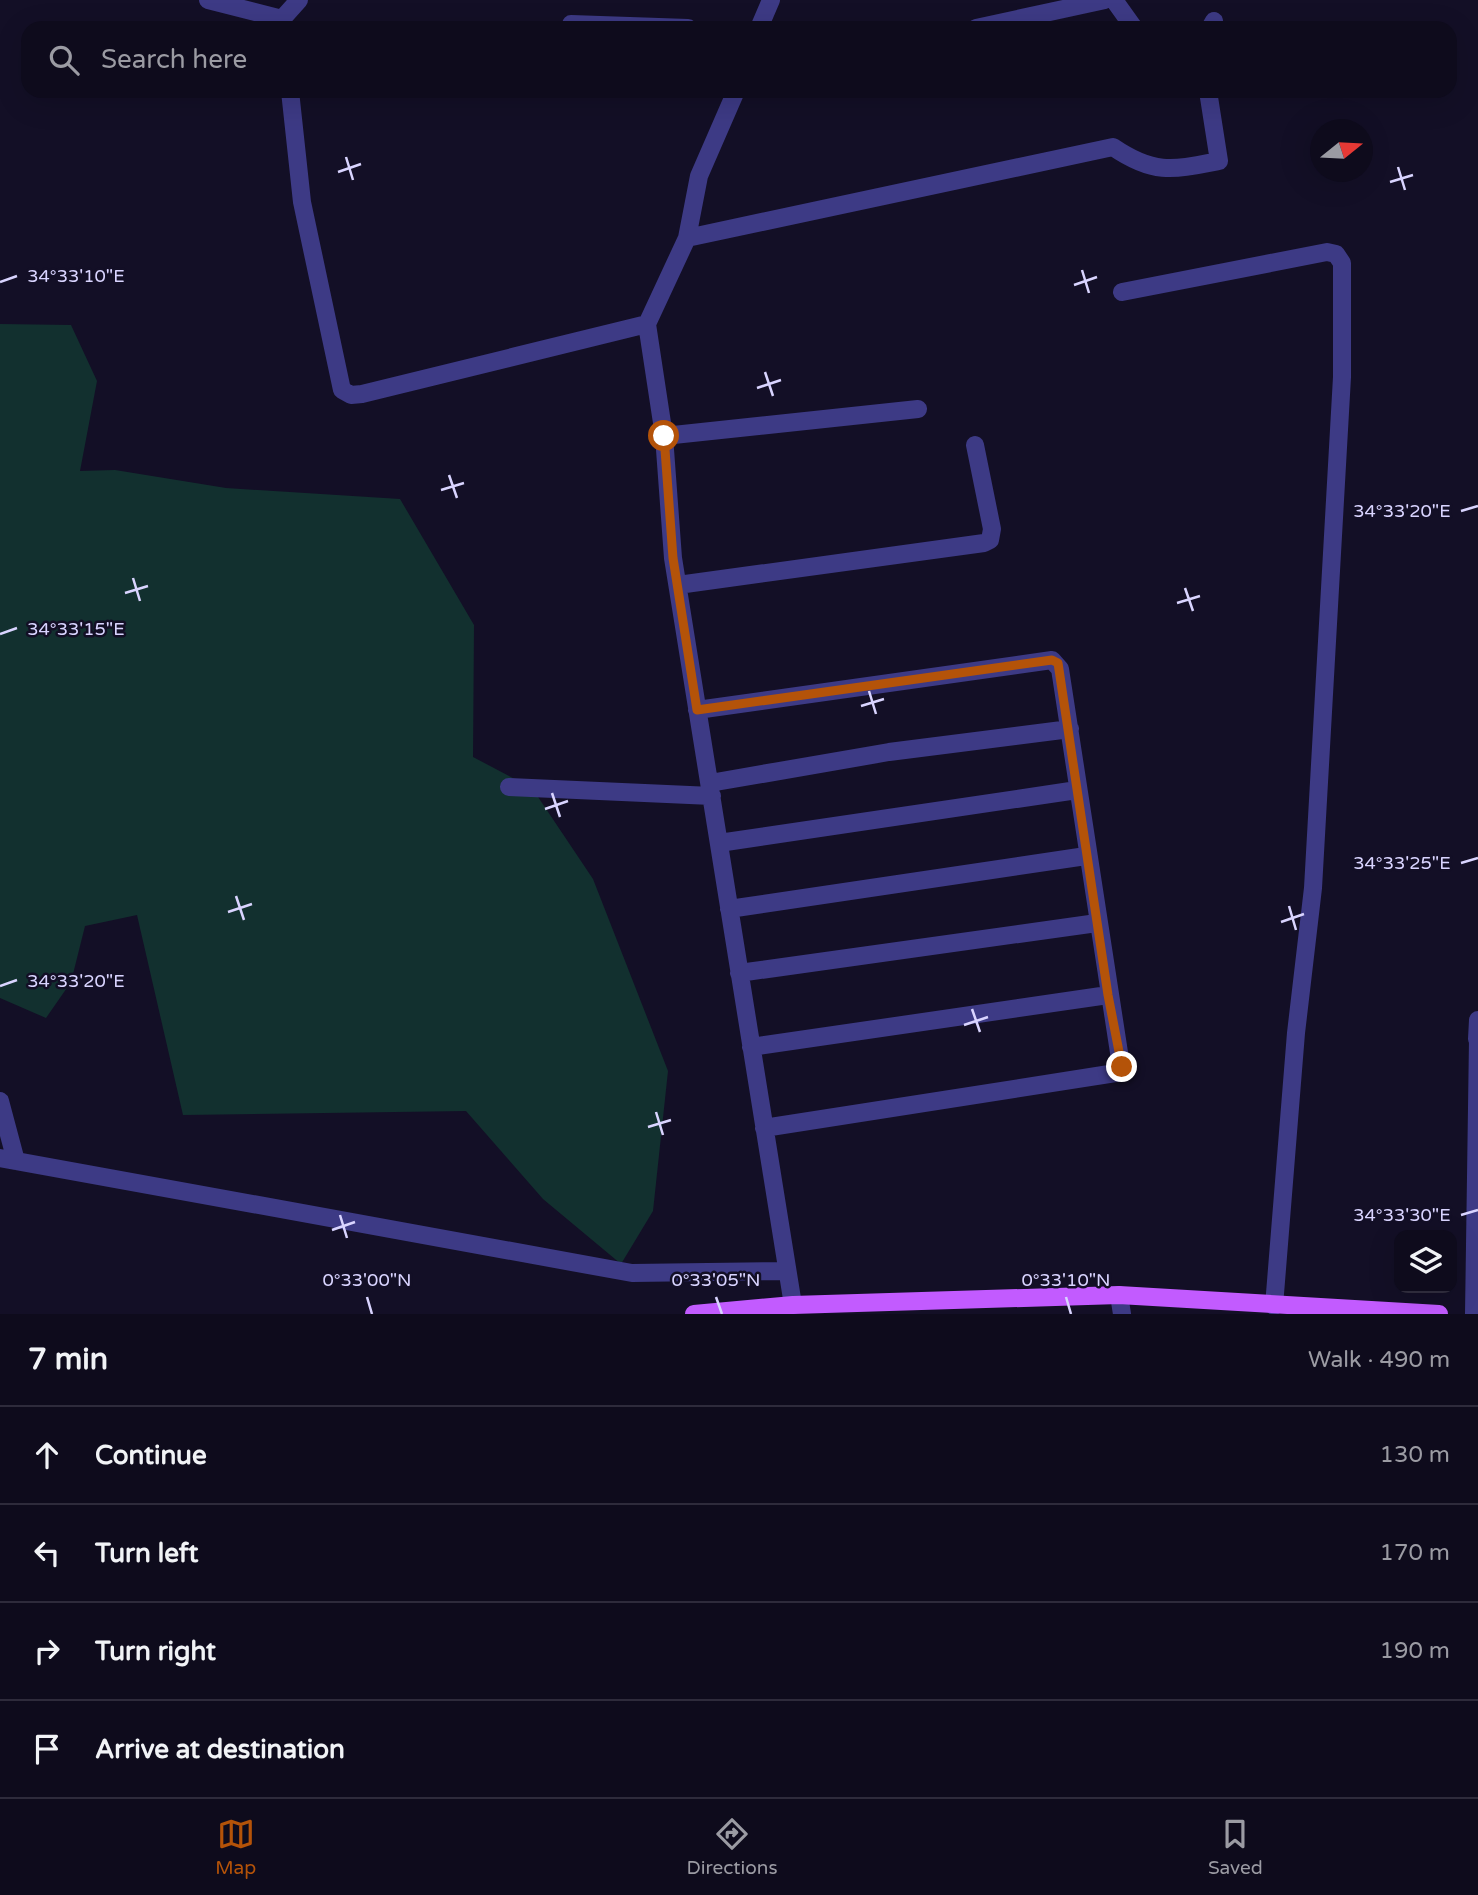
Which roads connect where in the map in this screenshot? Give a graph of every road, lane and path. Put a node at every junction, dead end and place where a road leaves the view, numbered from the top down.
1 (208, 0) edge
2 (299, 0) edge
3 (771, 0) edge
4 (1105, 0) edge
5 (1114, 0) edge
6 (273, 21) edge
7 (284, 21) edge
8 (762, 21) edge
9 (1008, 21) edge
10 (1130, 21) edge
11 (291, 98) edge
12 (733, 98) edge
13 (1210, 98) edge
14 (687, 238) junction
15 (1122, 292) dead end
16 (647, 324) junction
17 (918, 409) dead end
18 (664, 436) junction
19 (975, 445) dead end
20 (678, 585) junction
21 (697, 710) junction
22 (1070, 729) junction
23 (509, 787) dead end
24 (711, 789) junction
25 (1077, 790) junction
26 (719, 844) junction
27 (1086, 856) junction
28 (729, 909) junction
29 (1097, 923) junction
30 (739, 973) junction
31 (1108, 995) junction
32 (1478, 1020) edge
33 (1478, 1039) edge
34 (751, 1046) junction
35 (0, 1101) edge
36 (764, 1128) junction
37 (8, 1160) edge
38 (787, 1270) junction
39 (1119, 1295) junction
40 (793, 1305) junction
41 (1274, 1306) junction
42 (756, 1311) edge
43 (694, 1314) edge
44 (1122, 1314) edge
45 (1439, 1314) edge
46 (1474, 1314) edge

1 - 6 street
2 - 7 street
3 - 8 street
4 - 9 street
5 - 10 street
11 - 16 street
12 - 14 street
13 - 14 street
14 - 16 street
15 - 41 street
16 - 18 street
17 - 18 street
18 - 20 street
19 - 20 street
20 - 21 street
21 - 22 street
21 - 24 street
22 - 24 street
22 - 25 street
23 - 24 street
24 - 26 street
25 - 26 street
25 - 27 street
26 - 28 street
27 - 28 street
27 - 29 street
28 - 30 street
29 - 30 street
29 - 31 street
30 - 34 street
31 - 34 street
31 - 36 street
32 - 33 street
33 - 46 street
34 - 36 street
35 - 37 street
36 - 38 street
37 - 38 street
38 - 40 street
39 - 40 main road
39 - 41 main road
39 - 44 street
40 - 42 main road
41 - 45 main road
42 - 43 main road

